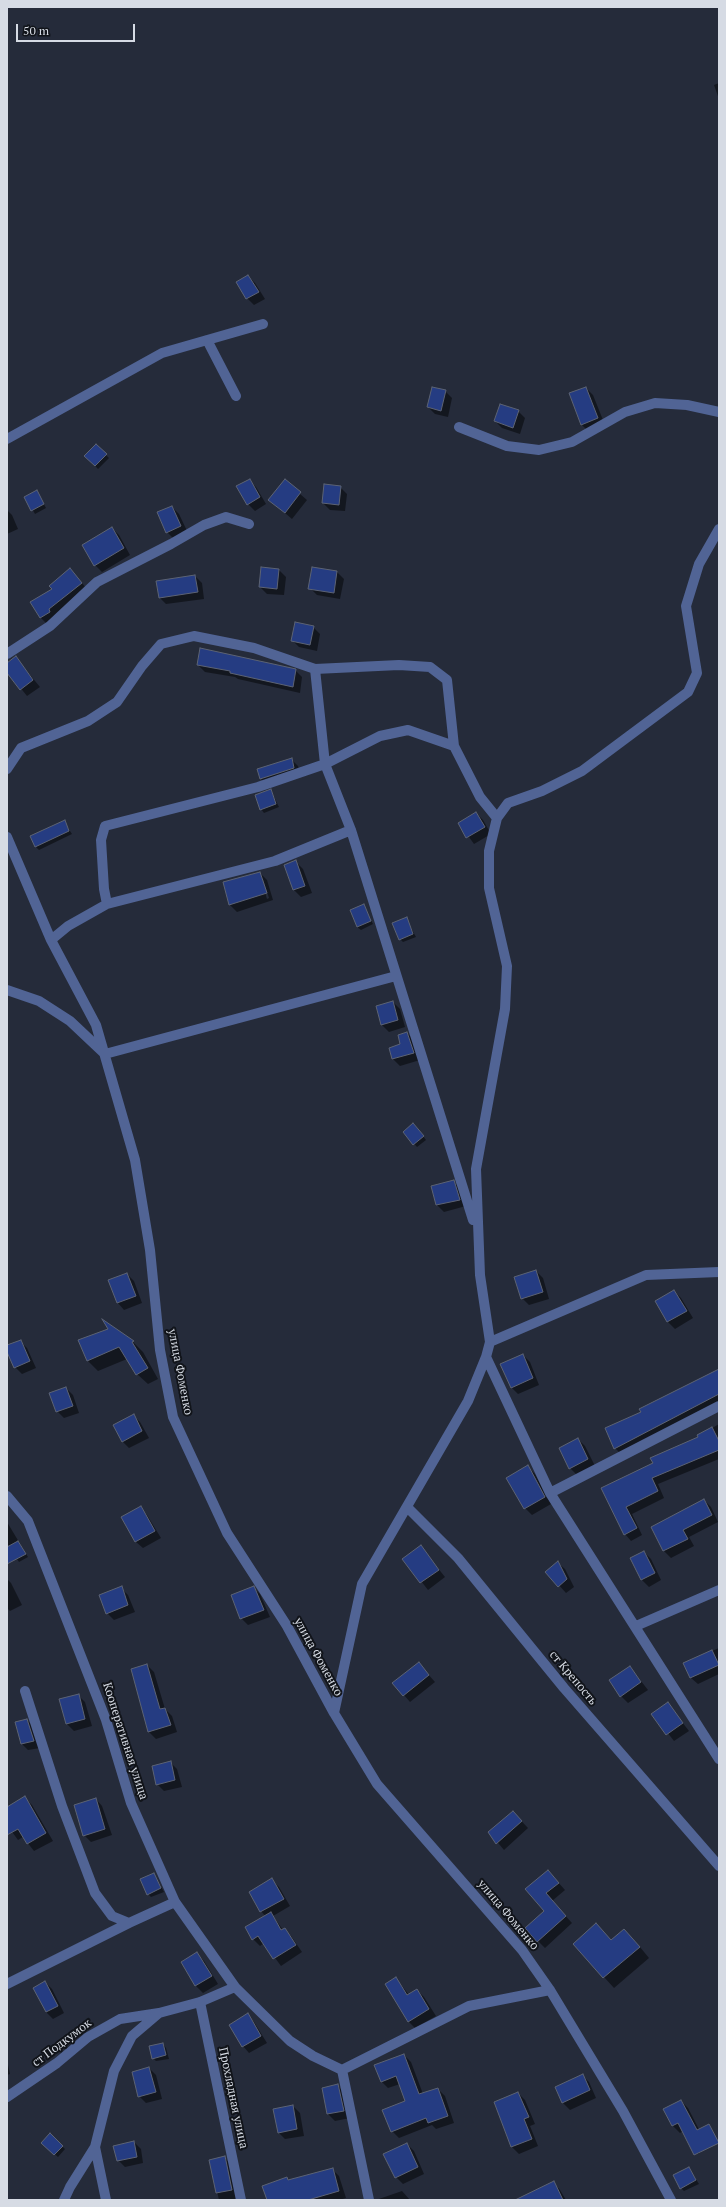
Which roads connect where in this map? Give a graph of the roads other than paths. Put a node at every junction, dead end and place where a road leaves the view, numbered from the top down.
1 (263, 324) dead end
2 (207, 340) junction
3 (236, 396) dead end
4 (719, 412) edge
5 (459, 428) dead end
6 (7, 439) edge
7 (249, 524) dead end
8 (719, 529) edge
9 (7, 654) edge
10 (315, 669) junction
11 (454, 746) junction
12 (325, 764) junction
13 (7, 769) edge
14 (497, 818) junction
15 (351, 830) junction
16 (7, 837) edge
17 (107, 904) junction
18 (51, 940) junction
19 (396, 976) junction
20 (7, 990) edge
21 (105, 1054) junction
22 (477, 1231) junction
23 (719, 1272) edge
24 (490, 1342) junction
25 (486, 1357) junction
26 (719, 1406) edge
27 (550, 1493) junction
28 (7, 1496) edge
29 (407, 1507) junction
30 (719, 1590) edge
31 (636, 1626) junction
32 (26, 1690) dead end
33 (334, 1713) junction
34 (719, 1759) edge
35 (719, 1866) edge
36 (176, 1902) junction
37 (129, 1923) junction
38 (7, 1984) edge
39 (235, 1987) junction
40 (550, 1990) junction
41 (200, 2002) junction
42 (159, 2013) junction
43 (342, 2070) junction
44 (7, 2097) edge
45 (95, 2147) junction
46 (64, 2200) edge
47 (106, 2200) edge
48 (241, 2200) edge
49 (369, 2200) edge
50 (671, 2200) edge

1 - 2 street
2 - 3 street
2 - 6 street
4 - 5 street
7 - 9 street
8 - 14 street
10 - 11 street
10 - 12 street
10 - 13 street
11 - 12 street
11 - 14 street
12 - 15 street
12 - 17 street
14 - 22 street
15 - 17 street
15 - 19 street
16 - 18 street, улица Фоменко
17 - 18 street
18 - 21 street, улица Фоменко
19 - 21 street
19 - 22 street
20 - 21 street
21 - 33 street, улица Фоменко
22 - 24 street
23 - 24 street
24 - 25 street
25 - 27 street
25 - 29 street
26 - 27 street
27 - 31 street
28 - 36 street, Кооперативная улица
29 - 33 street
29 - 35 street, ст Крепость
30 - 31 street
31 - 34 street
32 - 37 street
33 - 40 street, улица Фоменко
36 - 37 street
36 - 39 street, Кооперативная улица
37 - 38 street
39 - 41 street, ст Подкумок
39 - 43 street, Кооперативная улица
40 - 43 street
40 - 50 street, улица Фоменко
41 - 42 street, ст Подкумок
41 - 48 street, Прохладная улица
42 - 44 street, ст Подкумок
42 - 45 street
43 - 49 street
45 - 46 street
45 - 47 street

